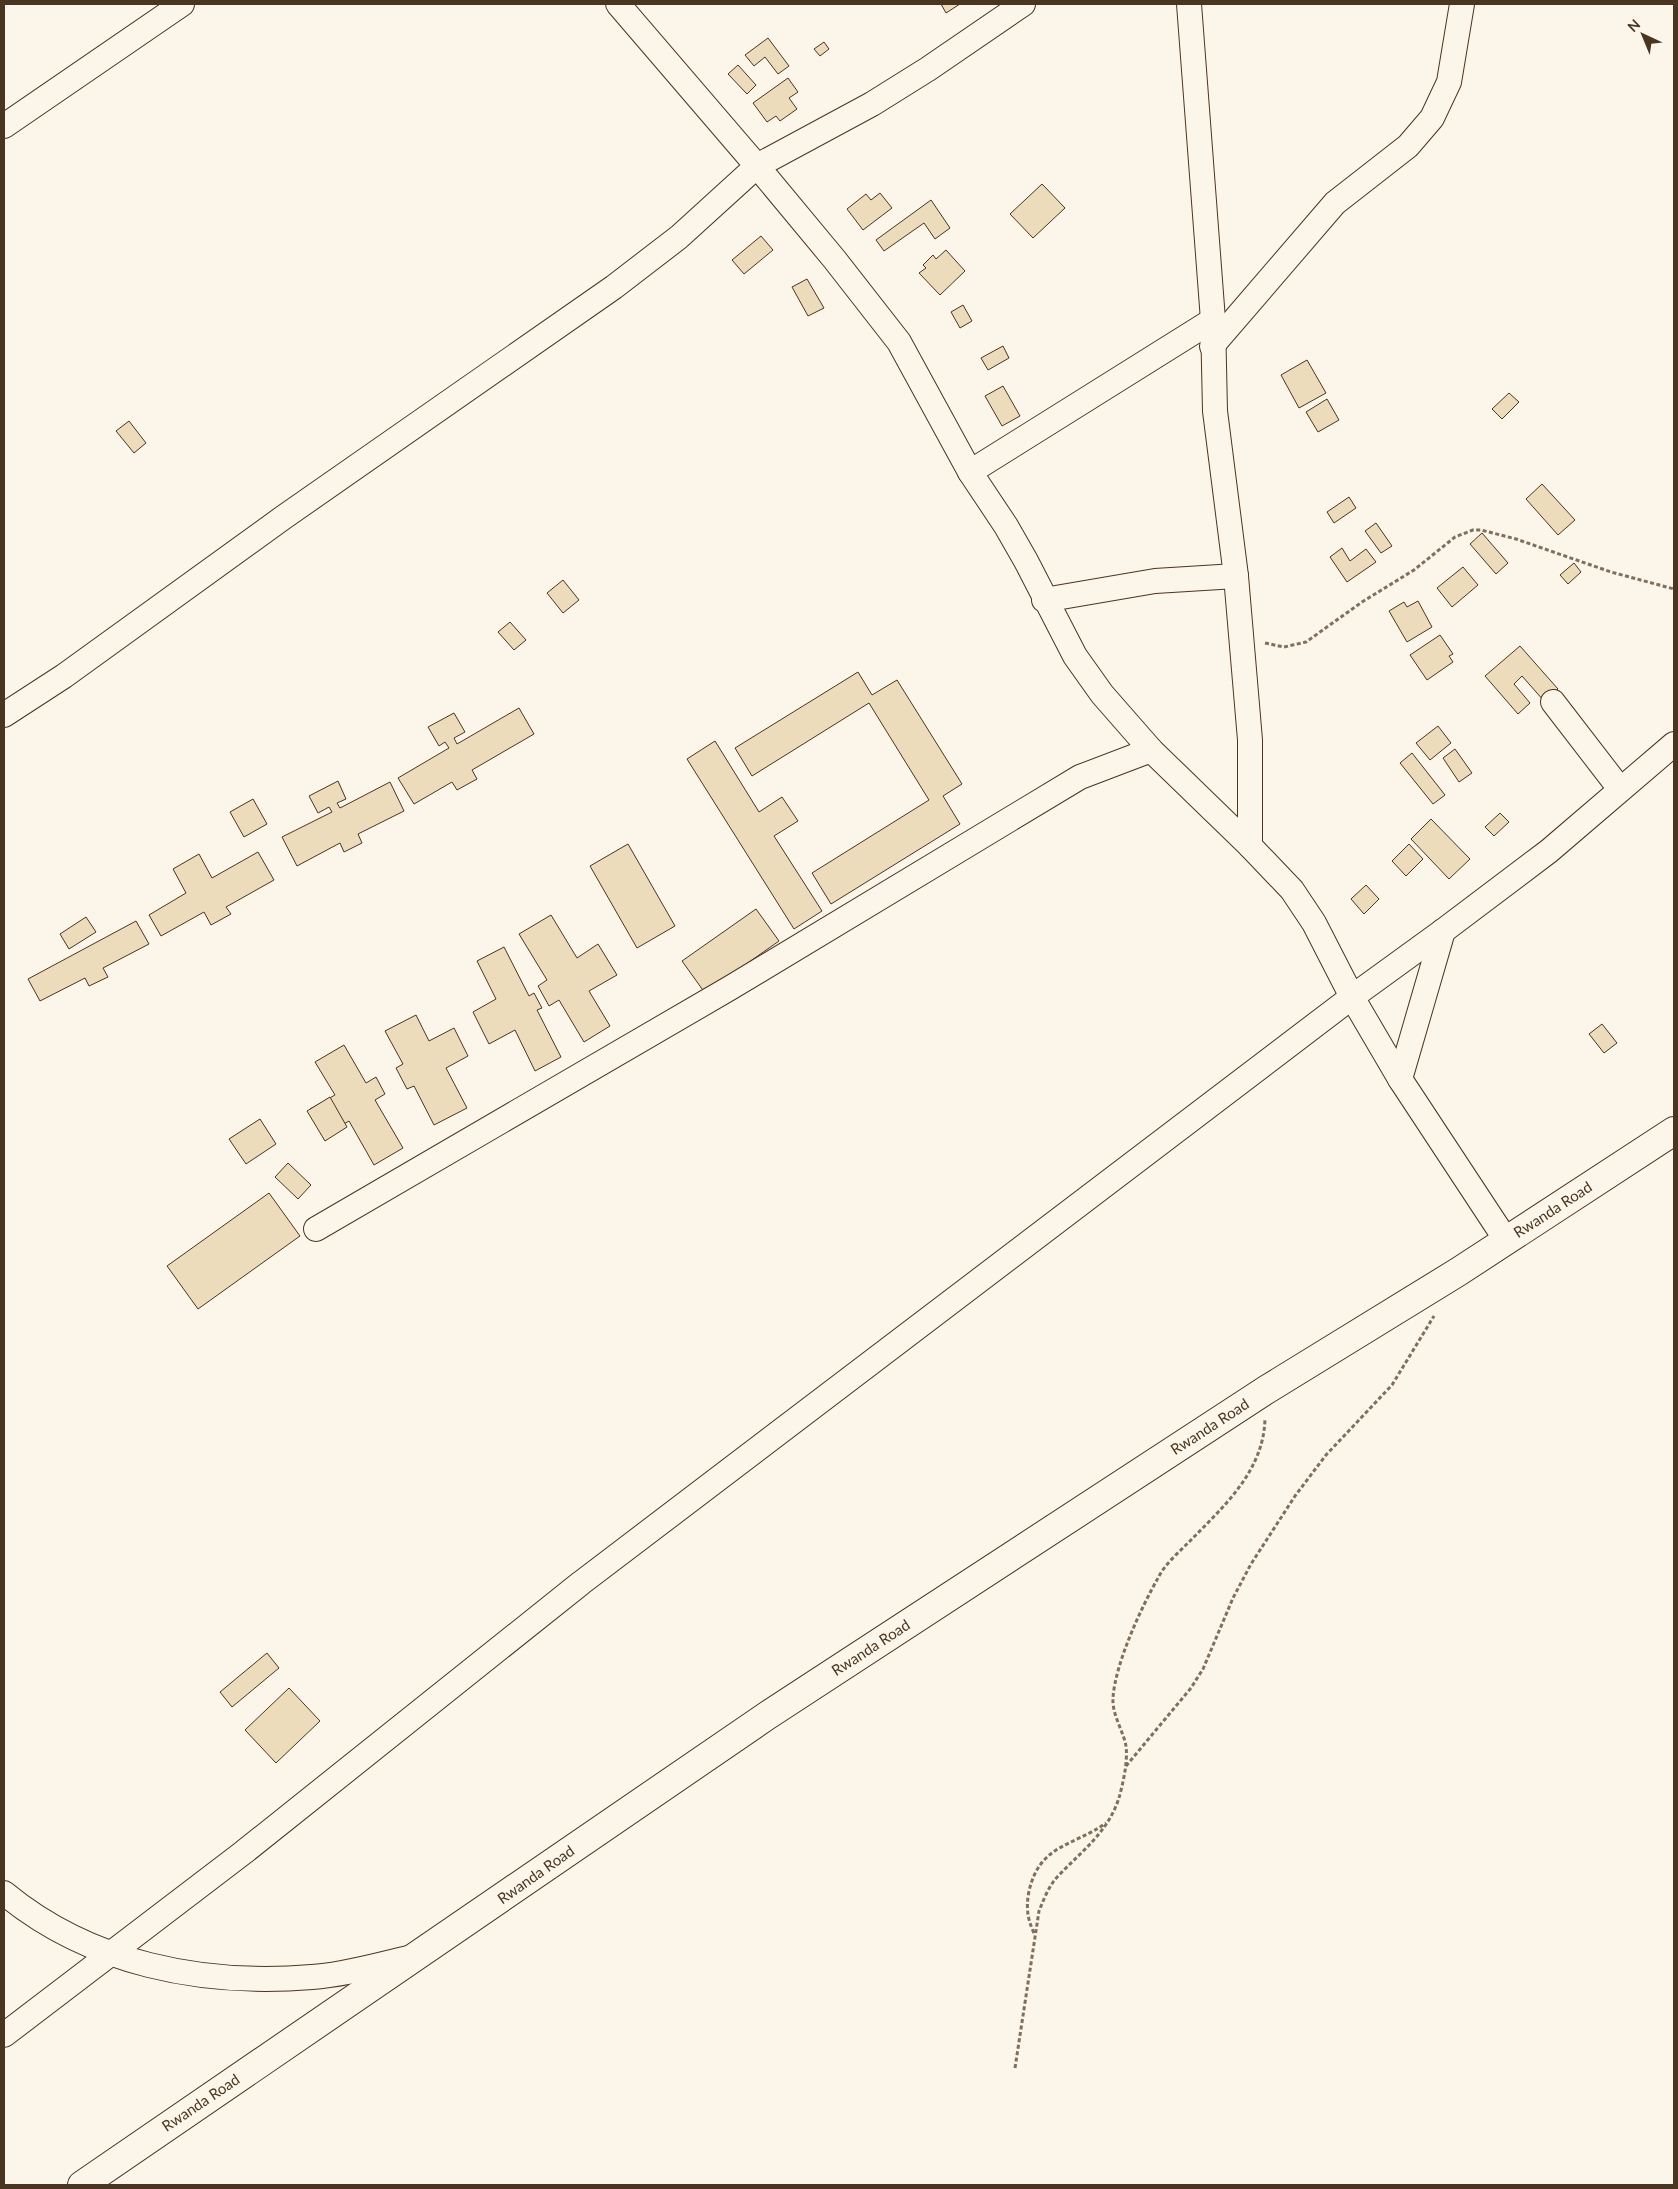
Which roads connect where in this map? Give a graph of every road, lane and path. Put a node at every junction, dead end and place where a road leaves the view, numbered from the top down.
1 (182, 4) edge
2 (618, 4) edge
3 (1023, 4) edge
4 (1189, 4) edge
5 (1462, 4) edge
6 (4, 126) edge
7 (757, 166) junction
8 (1213, 320) junction
9 (1212, 346) junction
10 (970, 472) junction
11 (1236, 576) junction
12 (1674, 589) edge
13 (1044, 600) junction
14 (1242, 638) junction
15 (1552, 702) dead end
16 (4, 715) edge
17 (1674, 744) edge
18 (1151, 750) junction
19 (1620, 789) junction
20 (1250, 846) junction
21 (1443, 931) junction
22 (1352, 997) junction
23 (1400, 1079) junction
24 (1674, 1131) edge
25 (316, 1229) dead end
26 (1506, 1240) junction
27 (1438, 1310) dead end
28 (1266, 1390) junction
29 (1126, 1766) junction
30 (1108, 1821) junction
31 (4, 1893) edge
32 (1034, 1933) junction
33 (109, 1954) junction
34 (419, 1956) junction
35 (4, 2035) edge
36 (1015, 2068) dead end
37 (82, 2185) edge

1 - 6 street
2 - 7 street
3 - 7 street
4 - 8 street
5 - 9 street
7 - 10 street
7 - 16 street
8 - 9 street
8 - 10 street
9 - 11 street
10 - 13 street
11 - 13 street
11 - 14 street
12 - 14 path
13 - 18 street
14 - 20 street
15 - 19 street
17 - 19 street
18 - 20 street
18 - 25 street
19 - 21 street
20 - 22 street
21 - 22 street
21 - 23 street
22 - 23 street
22 - 33 street
23 - 26 street
24 - 26 highway, Rwanda Road
26 - 28 highway, Rwanda Road
27 - 29 path
28 - 29 path
28 - 34 highway, Rwanda Road
29 - 30 path
30 - 32 path
30 - 32 path
31 - 33 street
32 - 36 path
33 - 34 street
33 - 35 street
34 - 37 highway, Rwanda Road

